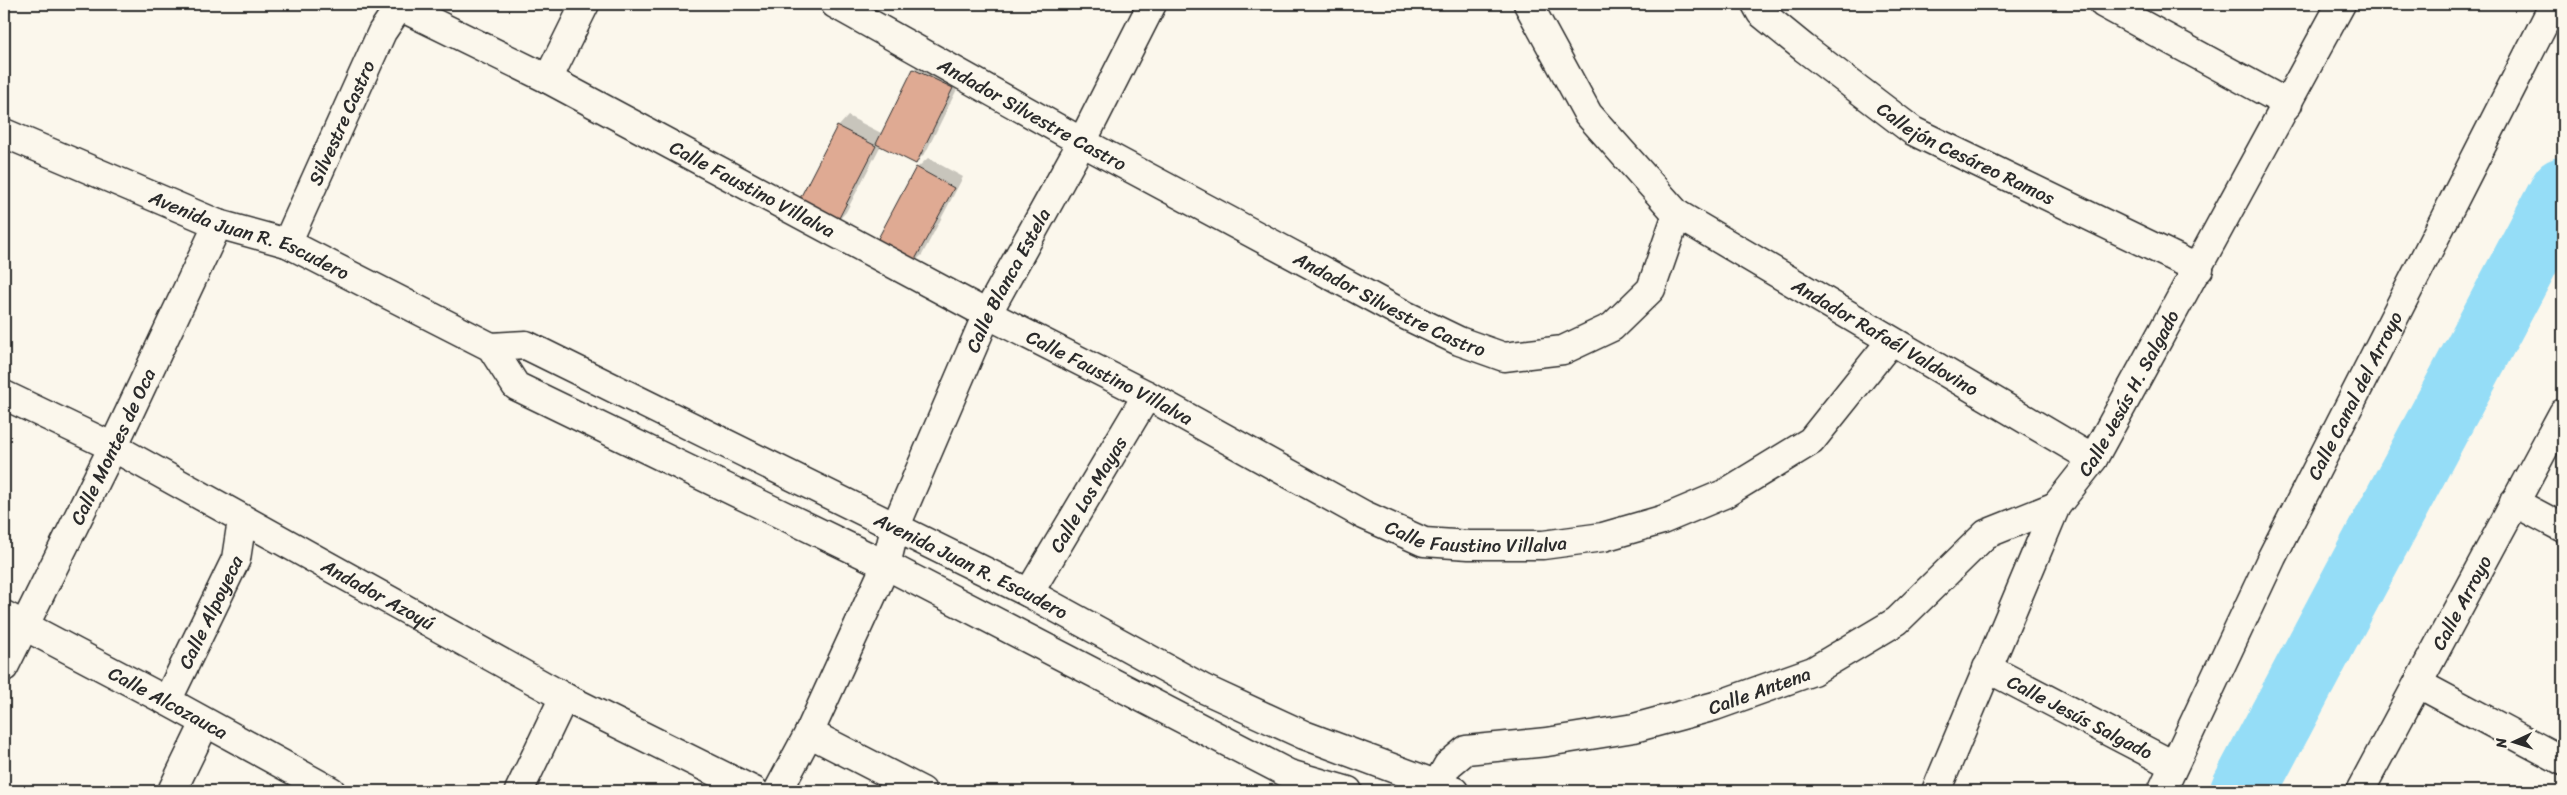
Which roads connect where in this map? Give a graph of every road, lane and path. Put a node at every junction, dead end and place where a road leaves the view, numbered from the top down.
1 (585, 4) edge
2 (835, 4) edge
3 (1152, 4) edge
4 (1528, 4) edge
5 (1756, 4) edge
6 (2104, 4) edge
7 (2341, 4) edge
8 (2554, 4) edge
9 (400, 5) edge
10 (548, 80) junction
11 (2288, 104) junction
12 (4, 134) edge
13 (1082, 142) junction
14 (1677, 214) junction
15 (218, 224) junction
16 (287, 243) junction
17 (2199, 268) junction
18 (988, 314) junction
19 (1890, 341) junction
20 (490, 347) junction
21 (4, 395) edge
22 (1147, 395) junction
23 (2563, 413) edge
24 (113, 447) junction
25 (2093, 459) junction
26 (2514, 502) junction
27 (2056, 506) junction
28 (242, 520) junction
29 (895, 528) junction
30 (2563, 528) edge
31 (886, 565) junction
32 (1029, 593) junction
33 (14, 621) edge
34 (4, 667) edge
35 (1987, 668) junction
36 (2419, 684) junction
37 (564, 697) junction
38 (167, 701) junction
39 (205, 723) junction
40 (809, 733) junction
41 (2563, 761) edge
42 (2174, 764) junction
43 (1441, 789) edge
44 (172, 791) edge
45 (331, 791) edge
46 (519, 791) edge
47 (754, 791) edge
48 (778, 791) edge
49 (922, 791) edge
50 (1348, 791) edge
51 (1936, 791) edge
52 (2162, 791) edge
53 (2360, 791) edge

1 - 10 street
2 - 13 street, Andador Silvestre Castro
3 - 13 street, Calle Blanca Estela
4 - 14 street
5 - 17 street, Callejón Cesáreo Ramos
6 - 11 street
7 - 11 street, Calle Jesús H. Salgado
8 - 42 street, Calle Canal del Arroyo
9 - 10 street, Calle Faustino Villalva
9 - 16 street, Silvestre Castro
10 - 18 street, Calle Faustino Villalva
11 - 17 street, Calle Jesús H. Salgado
12 - 15 street, Avenida Juan R. Escudero
13 - 14 street, Andador Silvestre Castro
13 - 18 street, Calle Blanca Estela
14 - 19 street, Andador Rafaél Valdovino
15 - 16 street, Avenida Juan R. Escudero
15 - 24 street, Calle Montes de Oca
16 - 20 street, Avenida Juan R. Escudero
17 - 25 street, Calle Jesús H. Salgado
18 - 22 street, Calle Faustino Villalva
18 - 29 street, Calle Blanca Estela
19 - 22 street, Calle Faustino Villalva
19 - 25 street, Andador Rafaél Valdovino
20 - 29 street, Avenida Juan R. Escudero
20 - 31 street, Avenida Juan R. Escudero
21 - 24 street, Andador Azoyú
22 - 32 street, Calle Los Mayas
23 - 26 street, Calle Arroyo
24 - 28 street, Andador Azoyú
24 - 33 street, Calle Montes de Oca
25 - 27 street, Calle Jesús H. Salgado
26 - 30 street
26 - 36 street, Calle Arroyo
27 - 35 street, Calle Jesús H. Salgado
27 - 43 street, Calle Antena
28 - 37 street, Andador Azoyú
28 - 38 street, Calle Alpoyeca
29 - 31 street, Calle Blanca Estela
29 - 32 street, Avenida Juan R. Escudero
31 - 40 street, Calle Blanca Estela
31 - 50 street, Avenida Juan R. Escudero
32 - 43 street, Avenida Juan R. Escudero
33 - 34 street, Calle Montes de Oca
33 - 38 street, Calle Alcozauca
35 - 42 street, Calle Jesús Salgado
35 - 51 street, Calle Jesús H. Salgado
36 - 41 street
36 - 53 street, Calle Arroyo
37 - 46 street
37 - 47 street, Andador Azoyú
38 - 39 street, Calle Alcozauca
39 - 44 street
39 - 45 street, Calle Alcozauca
40 - 48 street, Calle Blanca Estela
40 - 49 street
42 - 52 street, Calle Canal del Arroyo

